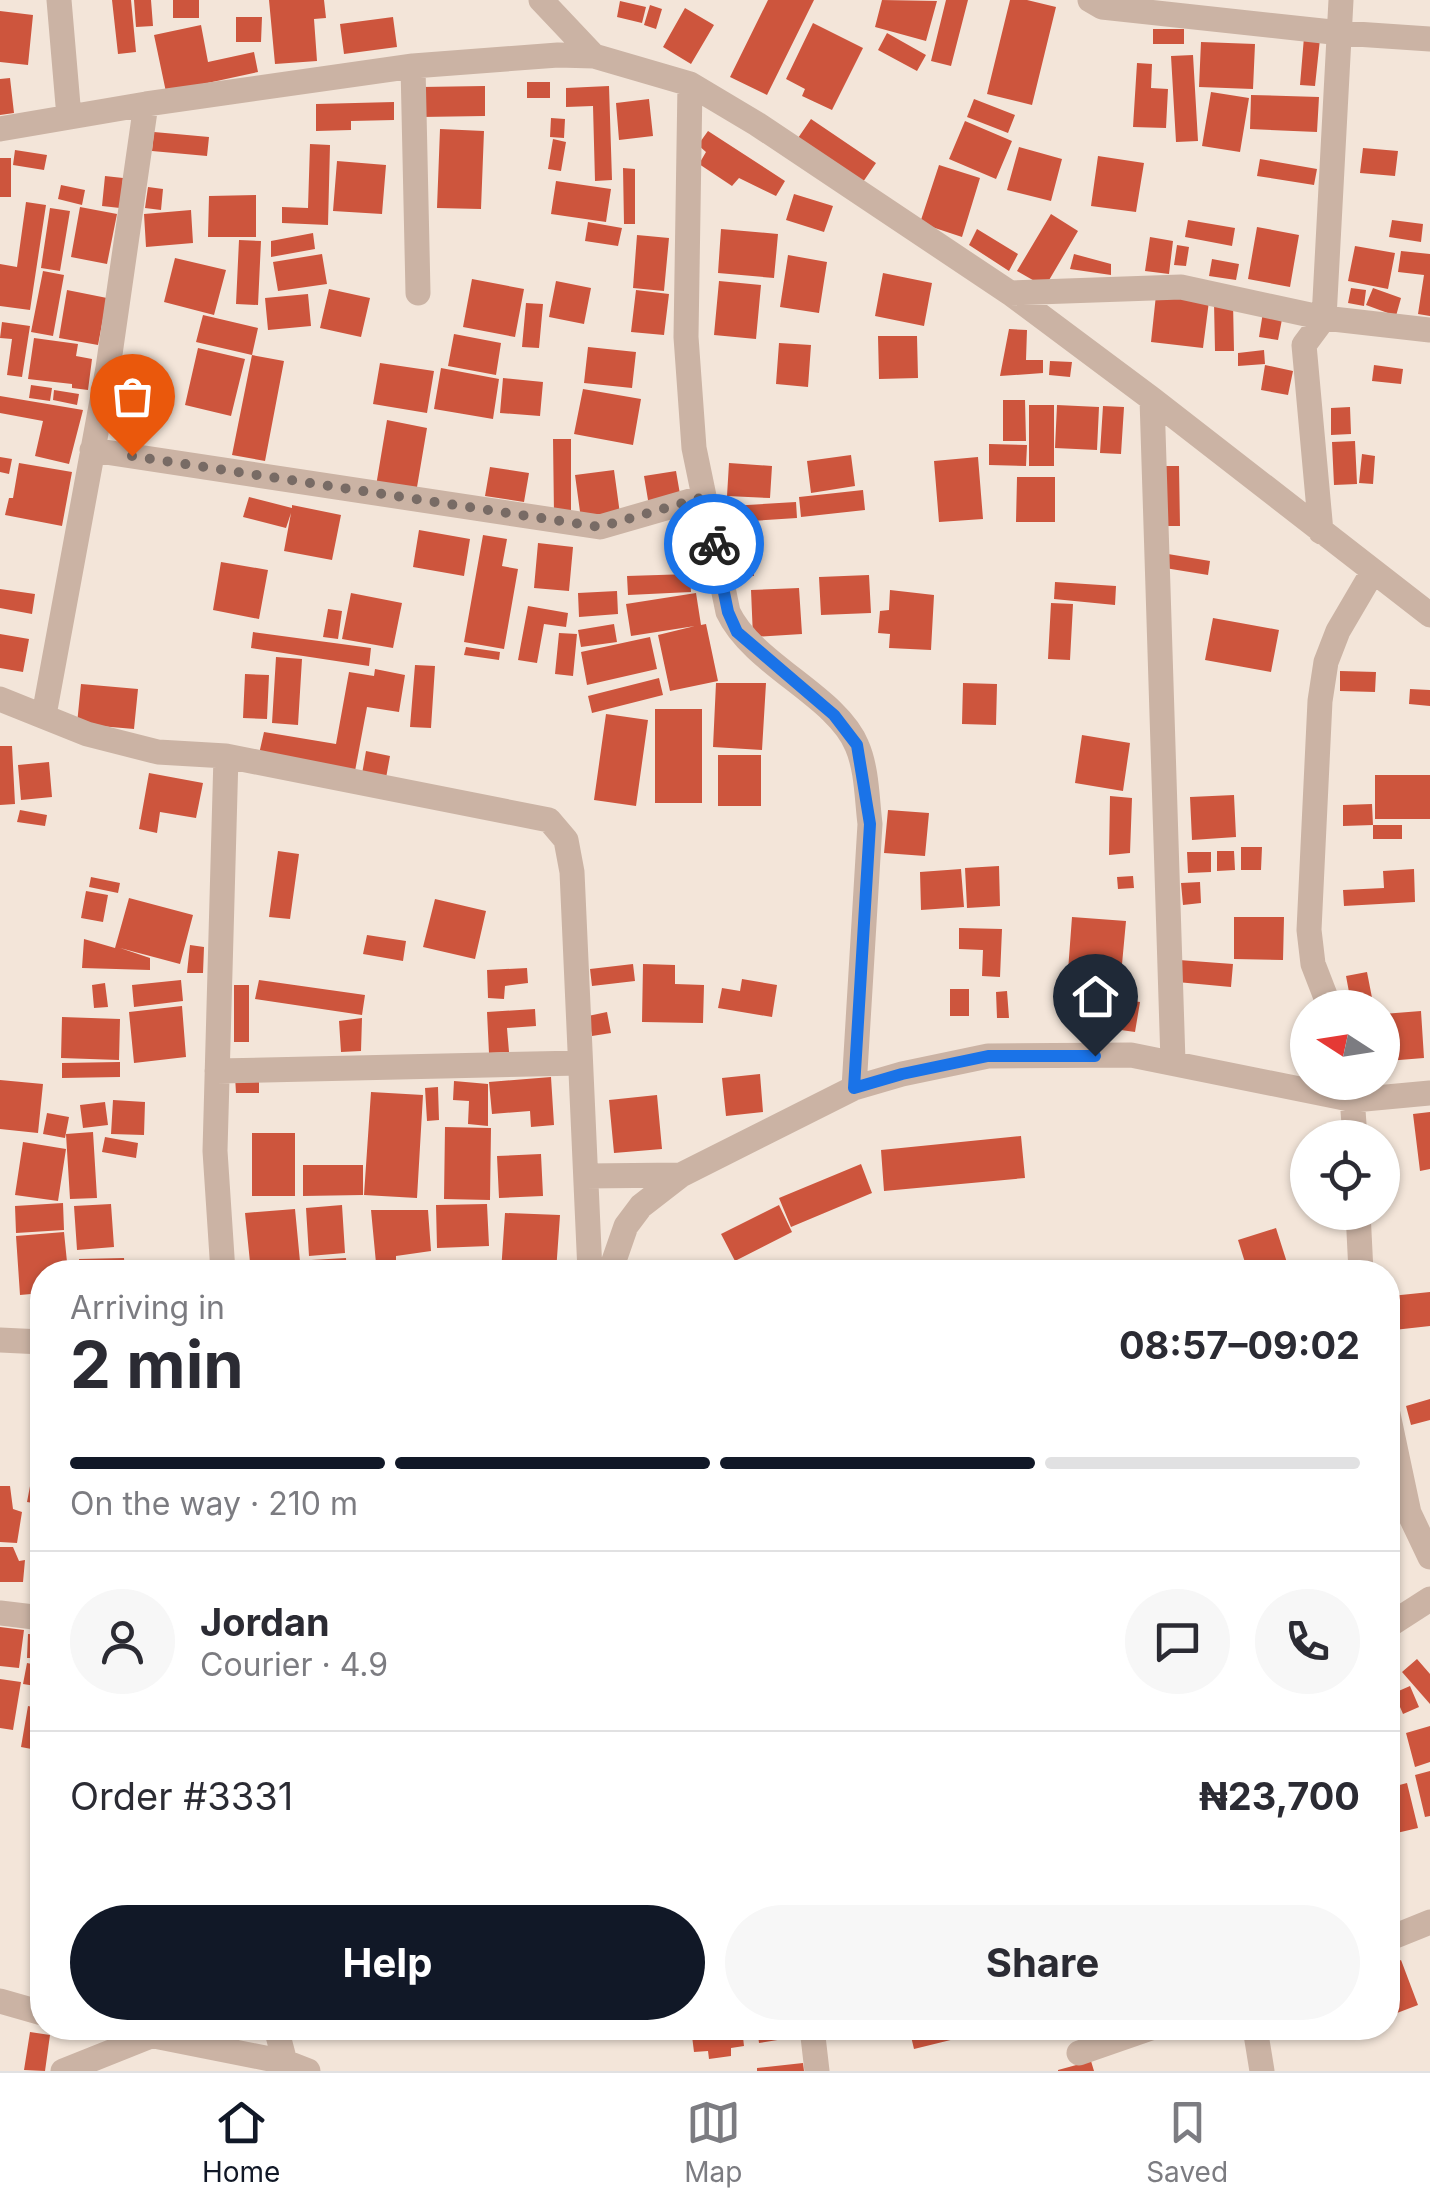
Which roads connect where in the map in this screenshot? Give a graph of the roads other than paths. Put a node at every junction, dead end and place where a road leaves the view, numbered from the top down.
1 (59, 0) edge
2 (541, 0) edge
3 (1090, 0) edge
4 (1341, 0) edge
5 (1340, 33) junction
6 (1430, 39) edge
7 (594, 56) junction
8 (413, 66) junction
9 (690, 84) junction
10 (146, 104) junction
11 (69, 117) junction
12 (0, 129) edge
13 (418, 293) dead end
14 (1010, 293) junction
15 (1324, 318) junction
16 (1430, 330) edge
17 (1152, 399) junction
18 (92, 450) junction
19 (704, 497) junction
20 (1321, 532) junction
21 (1372, 573) junction
22 (1430, 615) edge
23 (0, 699) edge
24 (44, 715) junction
25 (226, 756) junction
26 (1323, 990) edge
27 (1173, 1062) junction
28 (580, 1063) junction
29 (217, 1071) junction
30 (1290, 1081) edge
31 (854, 1088) junction
32 (1400, 1092) edge
33 (1430, 1093) edge
34 (681, 1175) junction
35 (586, 1176) junction
36 (1359, 1230) edge
37 (222, 1260) edge
38 (590, 1260) edge
39 (614, 1260) edge
40 (1360, 1260) edge
41 (0, 1340) edge
42 (30, 1341) edge
43 (1400, 1471) edge
44 (1430, 1557) edge
45 (1430, 1599) edge
46 (0, 1613) edge
47 (30, 1617) edge
48 (1400, 1618) edge
49 (1430, 1922) edge
50 (1400, 1934) edge
51 (0, 2001) edge
52 (30, 2010) edge
53 (140, 2040) edge
54 (175, 2040) edge
55 (282, 2040) edge
56 (813, 2040) edge
57 (1116, 2040) edge
58 (1257, 2040) edge
59 (1079, 2053) dead end
60 (297, 2067) edge
61 (63, 2071) edge
62 (817, 2071) edge
63 (1262, 2071) edge

1 - 11 street
2 - 7 street
3 - 5 street
4 - 5 street
5 - 6 street
5 - 15 street
7 - 8 street
7 - 9 street
8 - 10 street
8 - 13 street
9 - 14 street
9 - 19 street
10 - 11 street
10 - 18 street
11 - 12 street
14 - 15 street
14 - 17 street
15 - 16 street
15 - 20 street
17 - 20 street
17 - 27 street
18 - 19 street
18 - 24 street
19 - 31 street
20 - 21 street
21 - 22 street
21 - 26 street
23 - 24 street
24 - 25 street
25 - 28 street
25 - 29 street
27 - 30 street
27 - 31 street
28 - 29 street
28 - 35 street
29 - 37 street
31 - 34 street
32 - 33 street
34 - 35 street
34 - 39 street
35 - 38 street
36 - 40 street
41 - 42 street
43 - 44 street
45 - 48 street
46 - 47 street
49 - 50 street
51 - 52 street
53 - 61 street
54 - 60 street
55 - 60 street
56 - 62 street
57 - 59 street
58 - 63 street

